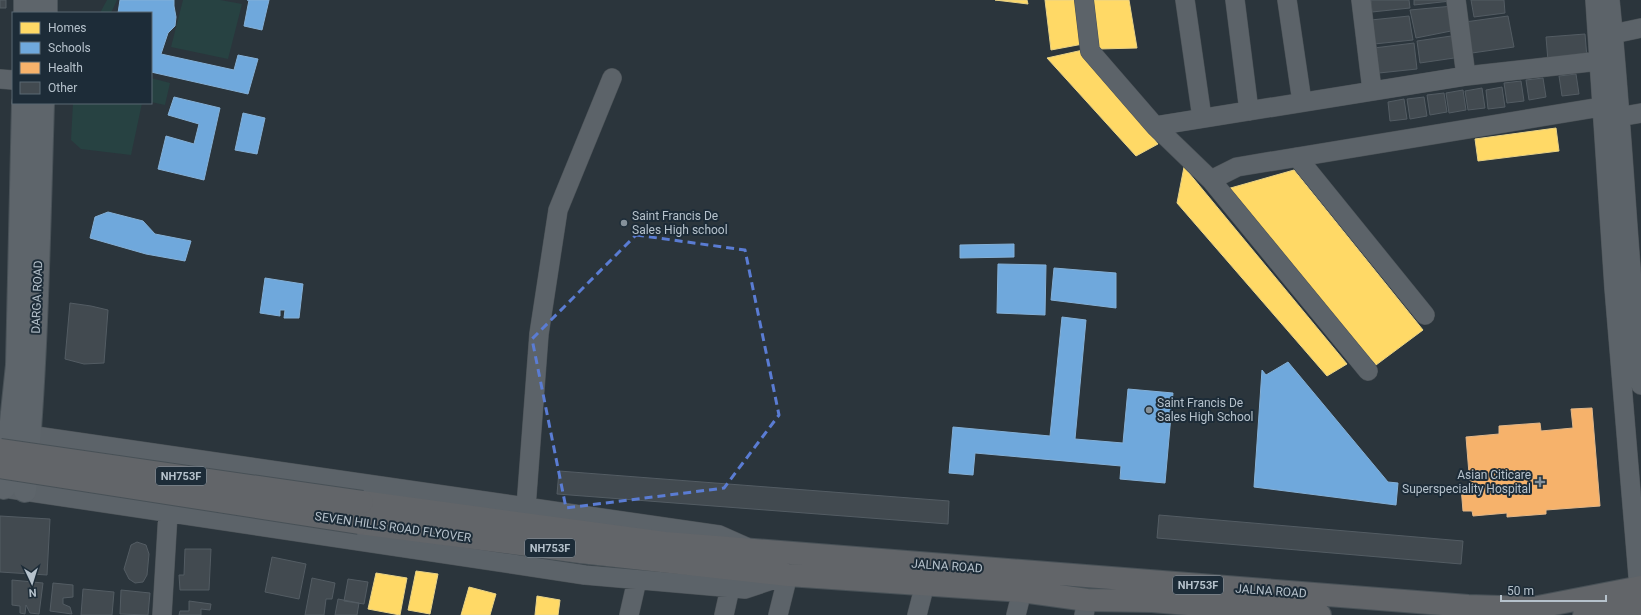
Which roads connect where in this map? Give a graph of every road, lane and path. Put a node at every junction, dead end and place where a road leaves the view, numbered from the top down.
1 (25, 0) edge
2 (46, 0) edge
3 (1084, 0) edge
4 (1185, 0) edge
5 (1235, 0) edge
6 (1287, 0) edge
7 (1361, 0) edge
8 (1456, 0) edge
9 (1595, 0) edge
10 (1610, 0) edge
11 (25, 12) edge
12 (46, 12) edge
13 (1641, 28) edge
14 (1613, 34) junction
15 (1599, 61) junction
16 (1466, 76) junction
17 (612, 78) dead end
18 (0, 79) edge
19 (12, 80) edge
20 (1372, 90) junction
21 (1302, 102) junction
22 (23, 104) edge
23 (43, 104) edge
24 (1250, 111) junction
25 (1611, 112) junction
26 (1641, 113) edge
27 (1202, 118) junction
28 (1155, 126) junction
29 (1297, 157) junction
30 (1211, 180) junction
31 (1425, 314) dead end
32 (1368, 371) dead end
33 (1641, 385) edge
34 (10, 437) edge
35 (0, 467) edge
36 (2, 488) edge
37 (25, 492) junction
38 (526, 507) junction
39 (168, 513) junction
40 (755, 551) junction
41 (788, 575) junction
42 (636, 580) junction
43 (925, 584) junction
44 (730, 588) junction
45 (1640, 588) edge
46 (1022, 591) junction
47 (1086, 608) edge
48 (1151, 608) edge
49 (1641, 609) edge
50 (1271, 613) edge
51 (162, 615) edge
52 (629, 615) edge
53 (724, 615) edge
54 (778, 615) edge
55 (918, 615) edge
56 (1016, 615) edge
57 (1320, 615) edge
58 (1584, 615) edge

1 - 11 main road
2 - 12 main road
3 - 28 street
4 - 27 street
5 - 24 street
6 - 21 street
7 - 20 street
8 - 16 street
9 - 15 street
10 - 14 street
13 - 14 street
14 - 25 street
15 - 16 street
15 - 25 street
16 - 20 street
17 - 38 street
18 - 19 street
20 - 21 street
21 - 24 street
22 - 34 main road, DARGA ROAD
23 - 34 main road, DARGA ROAD
24 - 27 street
25 - 26 street
25 - 29 street
25 - 33 street
25 - 45 street
27 - 28 street
28 - 30 street
29 - 30 street
29 - 31 street
30 - 32 street
34 - 36 main road, DARGA ROAD
34 - 37 main road, DARGA ROAD
34 - 38 street
34 - 40 highway, SEVEN HILLS ROAD FLYOVER / NH753F, bridge
35 - 41 highway, SEVEN HILLS ROAD FLYOVER / NH753F, bridge
36 - 37 street
37 - 39 street
38 - 40 street
39 - 42 street
39 - 51 street
40 - 45 highway, JALNA ROAD / NH753F
41 - 43 highway, JALNA ROAD / NH753F
41 - 44 street
41 - 54 street
42 - 44 street
42 - 52 street
43 - 46 highway, JALNA ROAD / NH753F
43 - 55 street
44 - 53 street
46 - 47 highway, JALNA ROAD / NH753F
46 - 56 street
47 - 48 highway, JALNA ROAD / NH753F
48 - 50 highway, JALNA ROAD / NH753F
49 - 58 highway
50 - 57 highway, JALNA ROAD / NH753F

